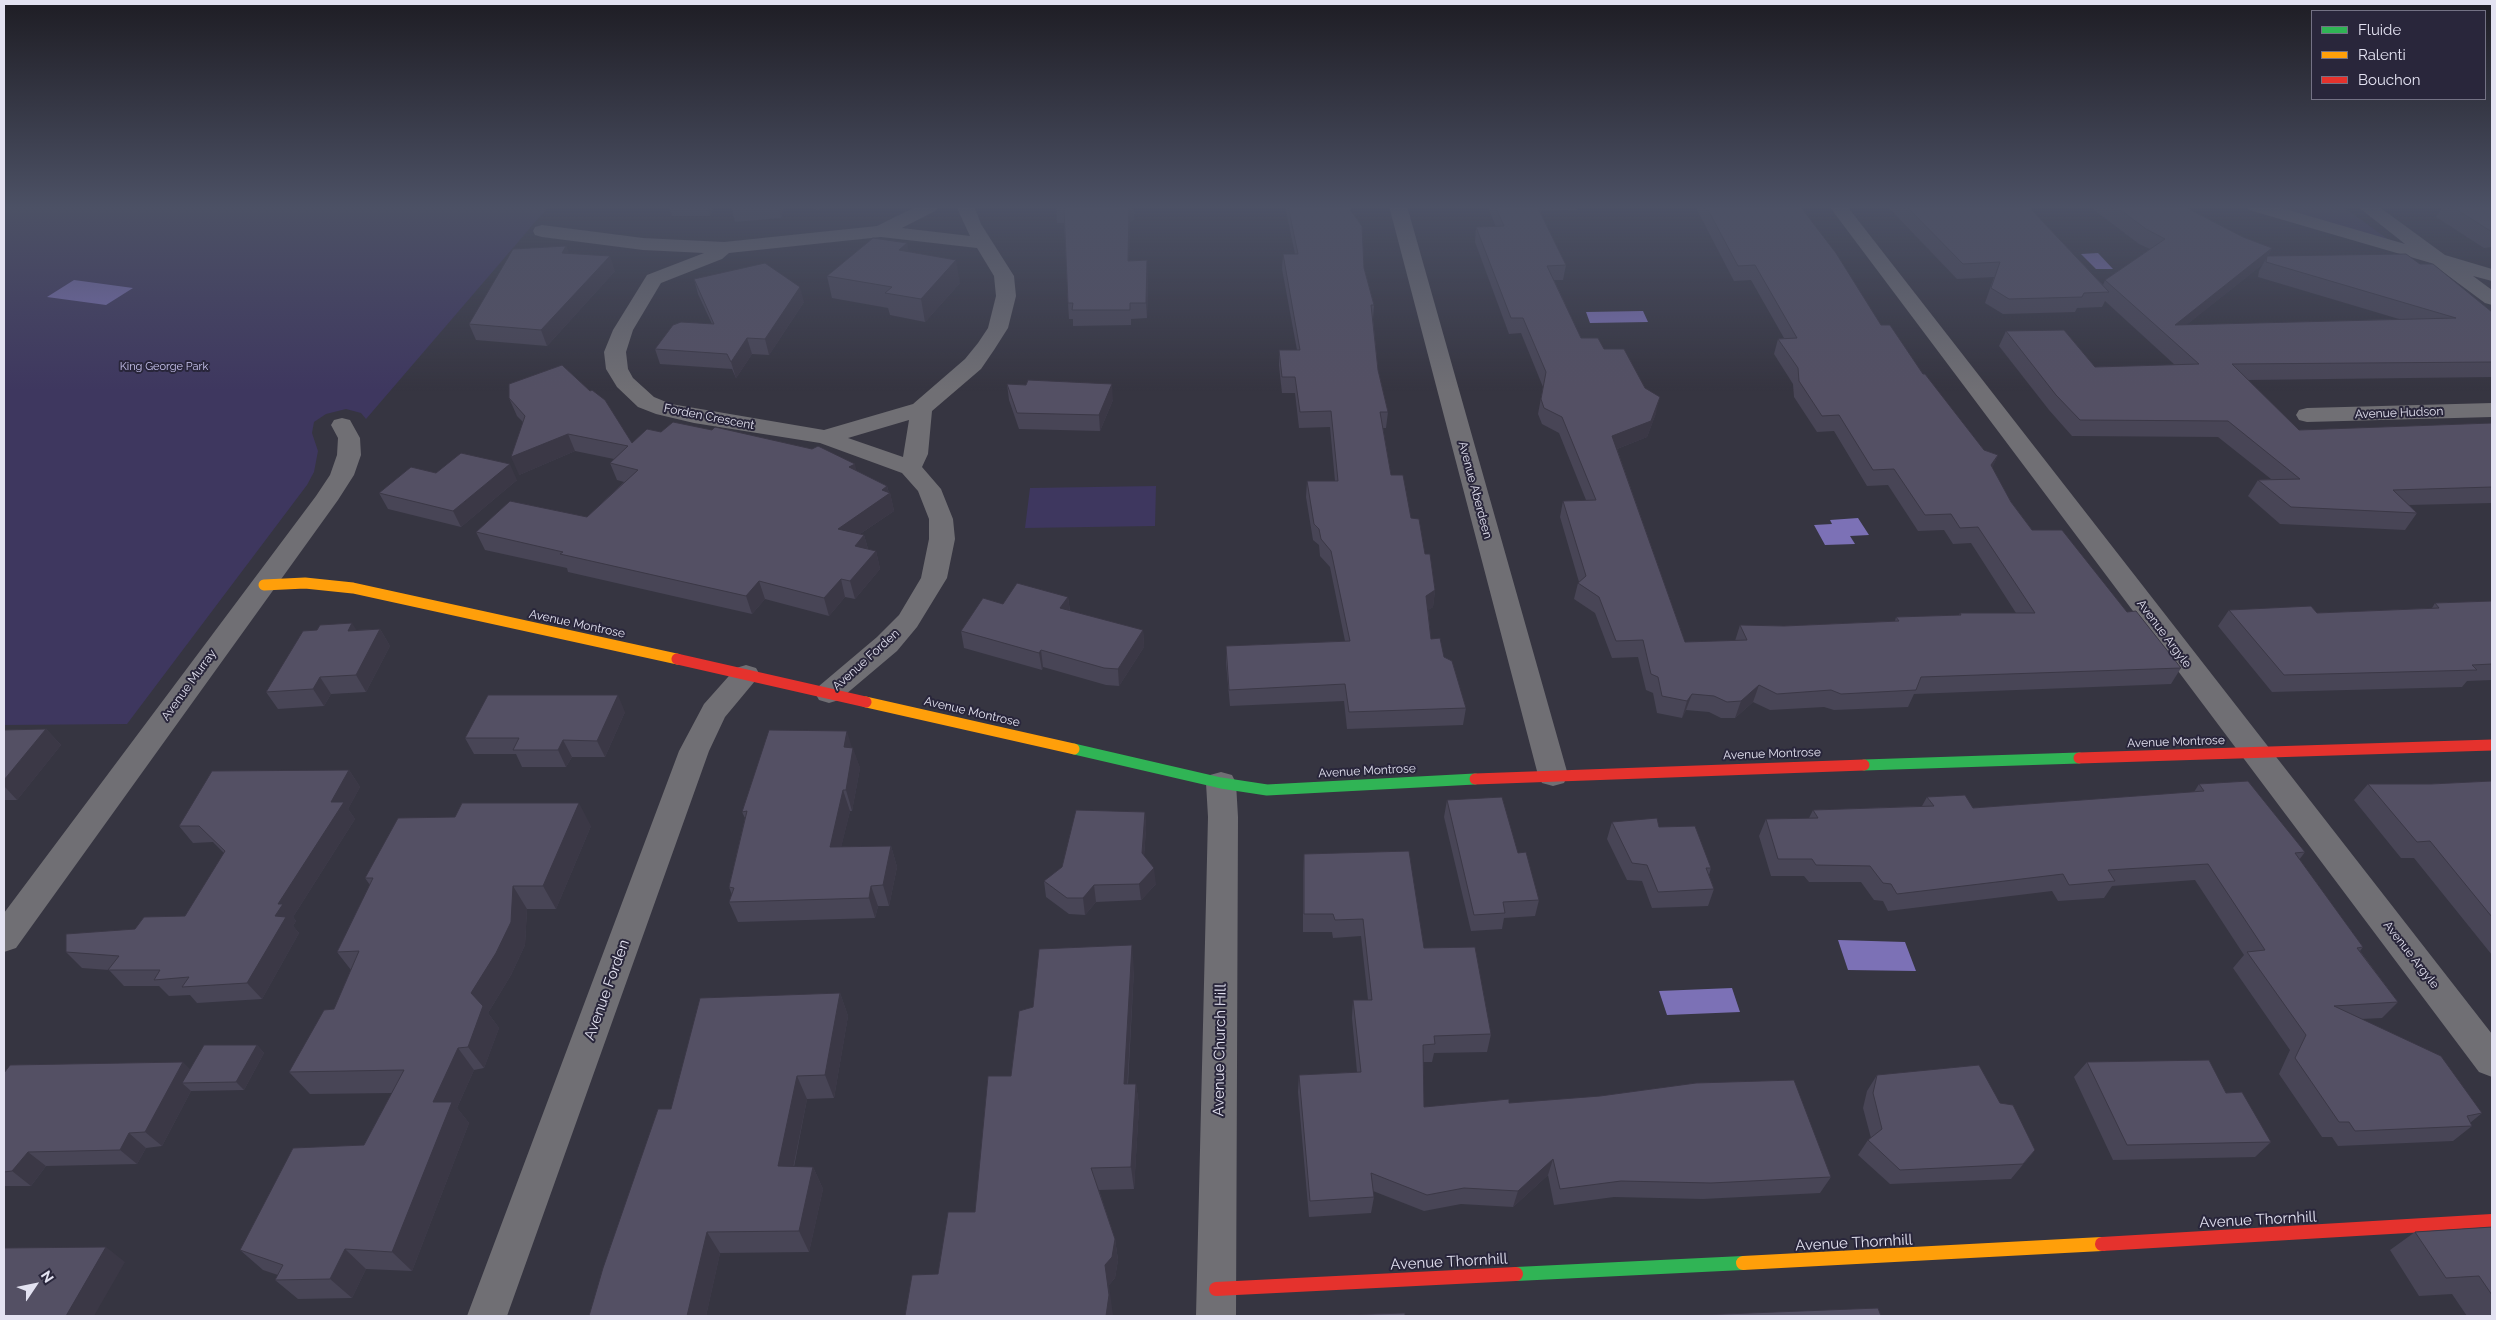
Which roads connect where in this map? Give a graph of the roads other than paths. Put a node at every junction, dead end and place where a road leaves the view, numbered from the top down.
1 (647, 268) edge
2 (683, 268) edge
3 (999, 268) edge
4 (1415, 268) edge
5 (1885, 268) edge
6 (2449, 268) edge
7 (2465, 268) edge
8 (2492, 275) edge
9 (654, 279) junction
10 (2492, 299) edge
11 (921, 408) junction
12 (2492, 410) edge
13 (2306, 415) dead end
14 (342, 425) dead end
15 (825, 437) junction
16 (910, 468) junction
17 (264, 585) junction
18 (746, 675) junction
19 (829, 693) junction
20 (2492, 745) edge
21 (2255, 753) junction
22 (1553, 775) junction
23 (1221, 783) junction
24 (4, 938) edge
25 (2492, 1061) edge
26 (2492, 1221) edge
27 (1216, 1303) edge
28 (487, 1316) edge

1 - 9 street
2 - 9 street
3 - 11 street
4 - 22 street, Avenue Aberdeen
5 - 21 street, Avenue Argyle
6 - 10 street
7 - 8 street
9 - 15 street, Forden Crescent
11 - 15 street
11 - 16 street
12 - 13 street, Avenue Hudson
14 - 17 street, Avenue Murray
15 - 16 street, Forden Crescent
16 - 19 street, Avenue Forden
17 - 18 street, Avenue Montrose
17 - 24 street, Avenue Murray
18 - 19 street, Avenue Montrose
18 - 28 street, Avenue Forden
19 - 23 street, Avenue Montrose
20 - 21 street, Avenue Montrose
21 - 22 street, Avenue Montrose
21 - 25 street, Avenue Argyle
22 - 23 street, Avenue Montrose
23 - 27 street, Avenue Church Hill
26 - 27 street, Avenue Thornhill

